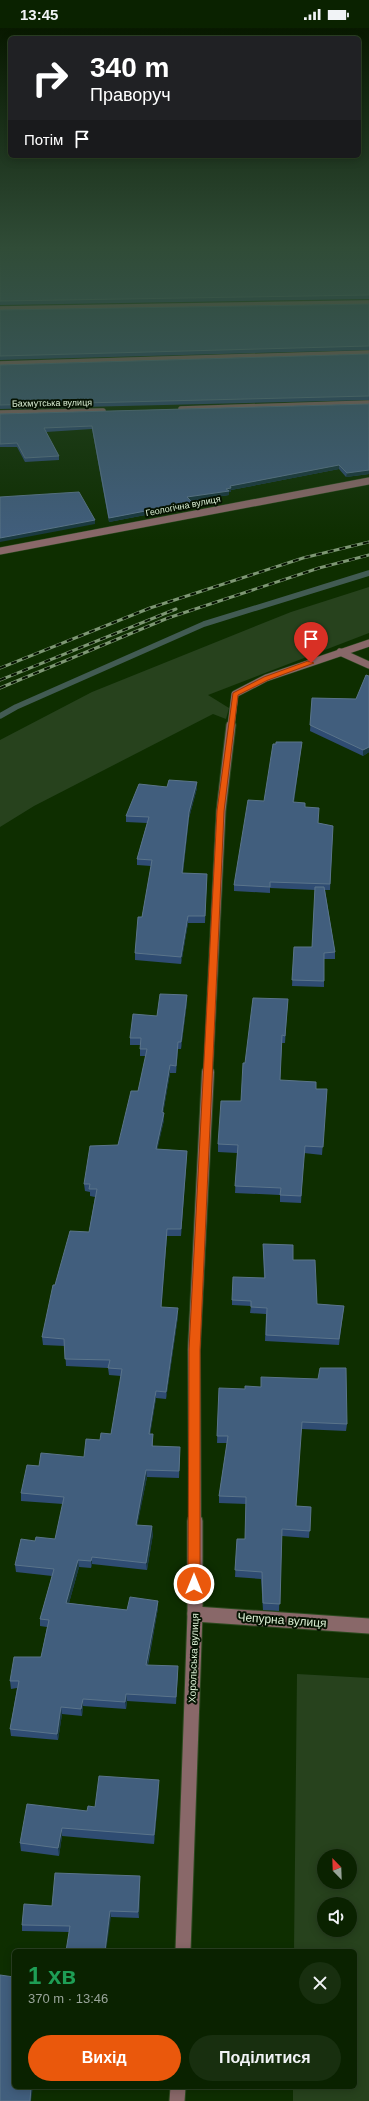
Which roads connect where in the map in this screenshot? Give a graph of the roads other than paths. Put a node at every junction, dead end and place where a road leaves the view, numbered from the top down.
1 (369, 353) edge
2 (0, 364) edge
3 (369, 403) edge
4 (171, 409) edge
5 (109, 411) edge
6 (0, 413) edge
7 (369, 481) edge
8 (0, 551) edge
9 (369, 643) edge
10 (340, 652) junction
11 (369, 665) edge
12 (195, 1614) junction
13 (369, 1626) edge
14 (183, 1949) edge
15 (178, 2089) edge
16 (177, 2101) edge

1 - 2 street
3 - 4 street
5 - 6 street, Бахмутська вулиця
7 - 8 street, Геологічна вулиця
9 - 10 street
10 - 11 street
10 - 12 street, Хорольська вулиця
12 - 13 street, Чепурна вулиця
12 - 14 street, Хорольська вулиця
15 - 16 street

